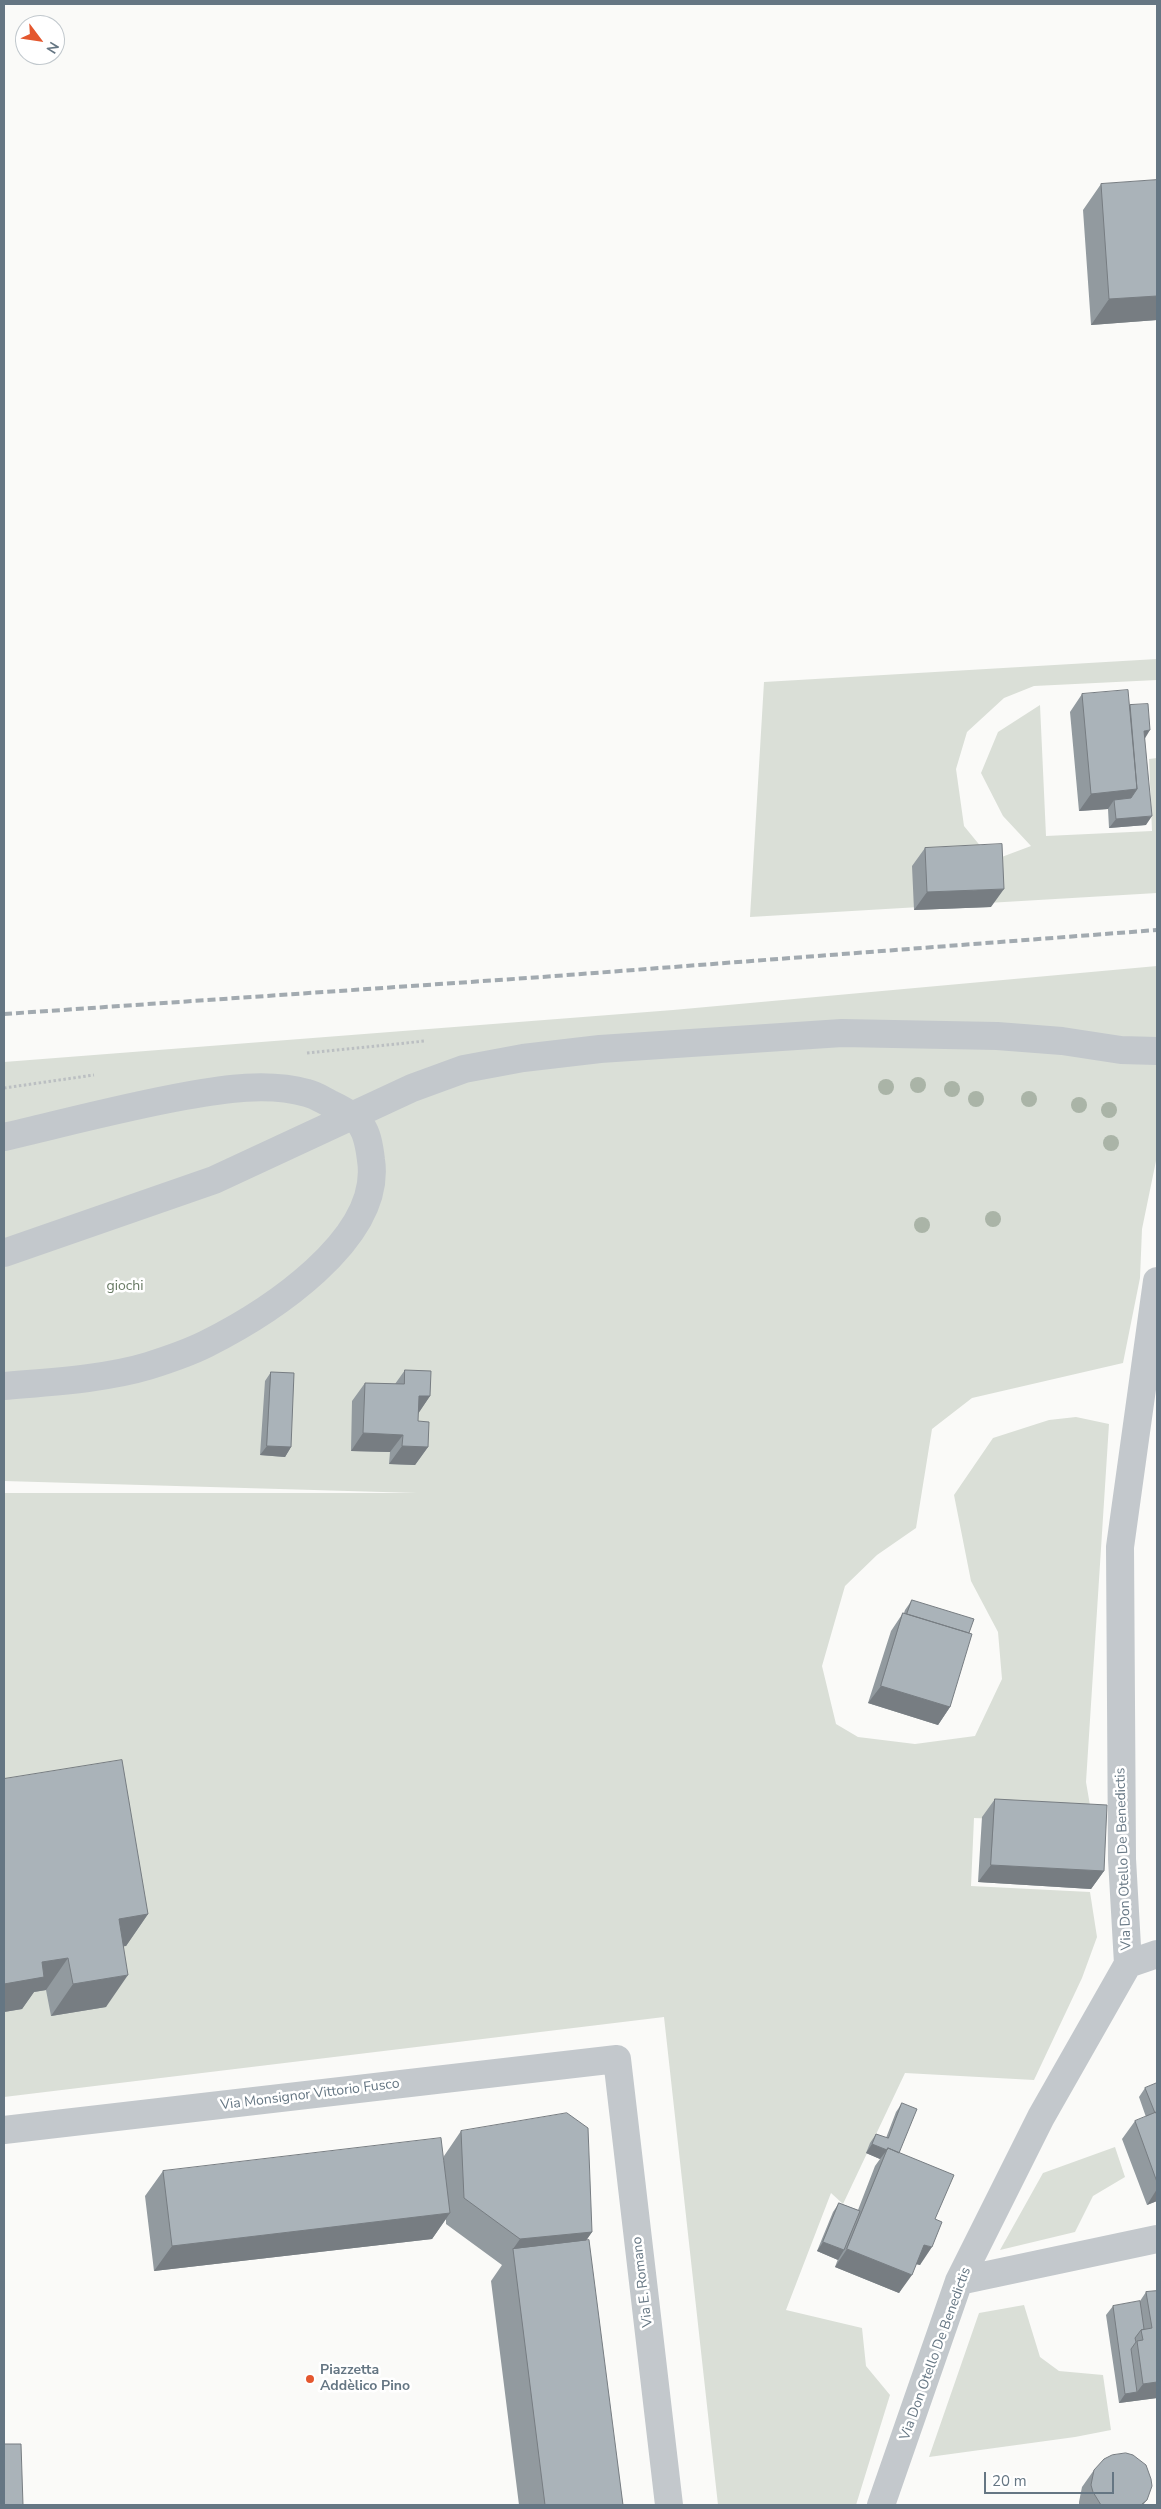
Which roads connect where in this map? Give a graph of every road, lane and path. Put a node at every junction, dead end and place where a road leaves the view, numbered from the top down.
1 (1157, 1051) edge
2 (352, 1114) junction
3 (4, 1137) edge
4 (4, 1253) edge
5 (1157, 1281) edge
6 (4, 1386) edge
7 (1157, 1954) edge
8 (1128, 1964) junction
9 (617, 2059) joint
10 (4, 2130) edge
11 (1157, 2239) edge
12 (960, 2282) junction
13 (669, 2505) edge
14 (882, 2505) edge

1 - 2 street
2 - 3 street
2 - 4 street
2 - 6 street
5 - 8 street, Via Don Otello De Benedictis
7 - 8 street
8 - 12 street, Via Don Otello De Benedictis
9 - 10 street, Via Monsignor Vittorio Fusco
9 - 13 street, Via E. Romano
11 - 12 street
12 - 14 street, Via Don Otello De Benedictis

